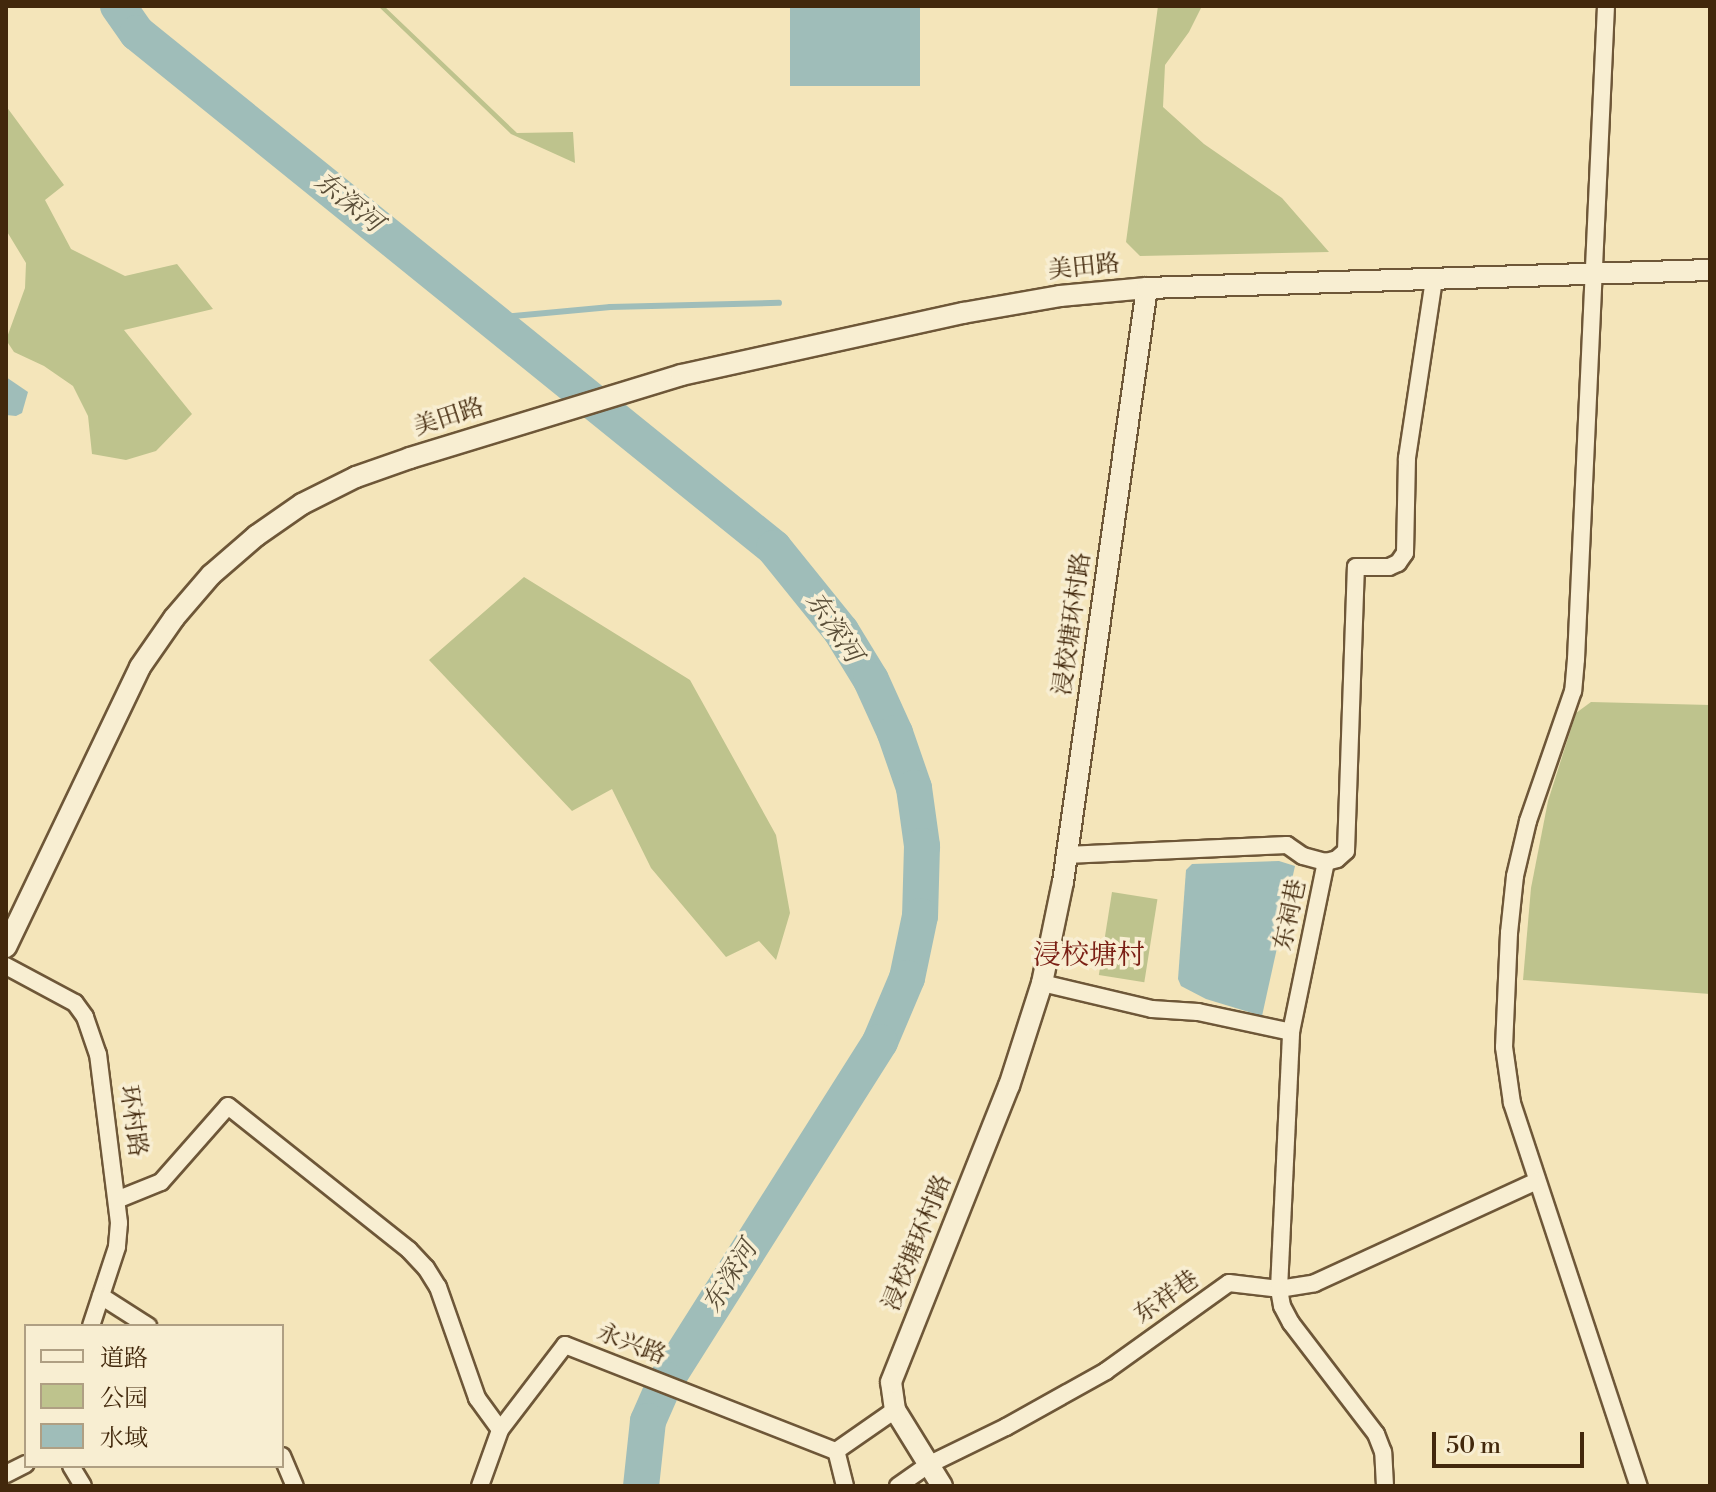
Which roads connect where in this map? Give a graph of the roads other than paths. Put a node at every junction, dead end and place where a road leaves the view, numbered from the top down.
1 (1606, 6) edge
2 (1710, 270) edge
3 (1595, 274) junction
4 (1434, 279) junction
5 (1147, 288) junction
6 (1066, 855) junction
7 (1326, 862) junction
8 (6, 947) edge
9 (6, 966) edge
10 (1042, 983) junction
11 (1291, 1032) junction
12 (1537, 1181) junction
13 (119, 1199) junction
14 (1279, 1289) junction
15 (101, 1296) junction
16 (92, 1324) edge
17 (145, 1324) edge
18 (895, 1410) junction
19 (500, 1430) junction
20 (836, 1451) junction
21 (284, 1461) edge
22 (24, 1465) edge
23 (928, 1465) junction
24 (72, 1468) edge
25 (6, 1474) edge
26 (83, 1486) edge
27 (295, 1486) edge
28 (480, 1486) edge
29 (845, 1486) edge
30 (898, 1486) edge
31 (942, 1486) edge
32 (1385, 1486) edge
33 (1639, 1486) edge

1 - 3 street
2 - 3 street
3 - 4 street
3 - 12 street
4 - 5 street
4 - 7 street, 东祠巷
5 - 6 street, 浸校塘环村路
5 - 8 street, 美田路
6 - 7 street
6 - 10 street, 浸校塘环村路
7 - 11 street, 东祠巷
9 - 13 street, 环村路
10 - 11 street
10 - 18 street, 浸校塘环村路
11 - 14 street, 东祠巷
12 - 14 street, 东祥巷
12 - 33 street
13 - 15 street, 环村路
13 - 19 street
14 - 23 street, 东祥巷
14 - 32 street, 东祠巷
15 - 16 street, 环村路
15 - 17 street
18 - 20 street
18 - 23 street
19 - 20 street, 永兴路
19 - 28 street, 永兴路
20 - 29 street
21 - 27 street
22 - 25 street
23 - 30 street, 东祥巷
23 - 31 street
24 - 26 street

